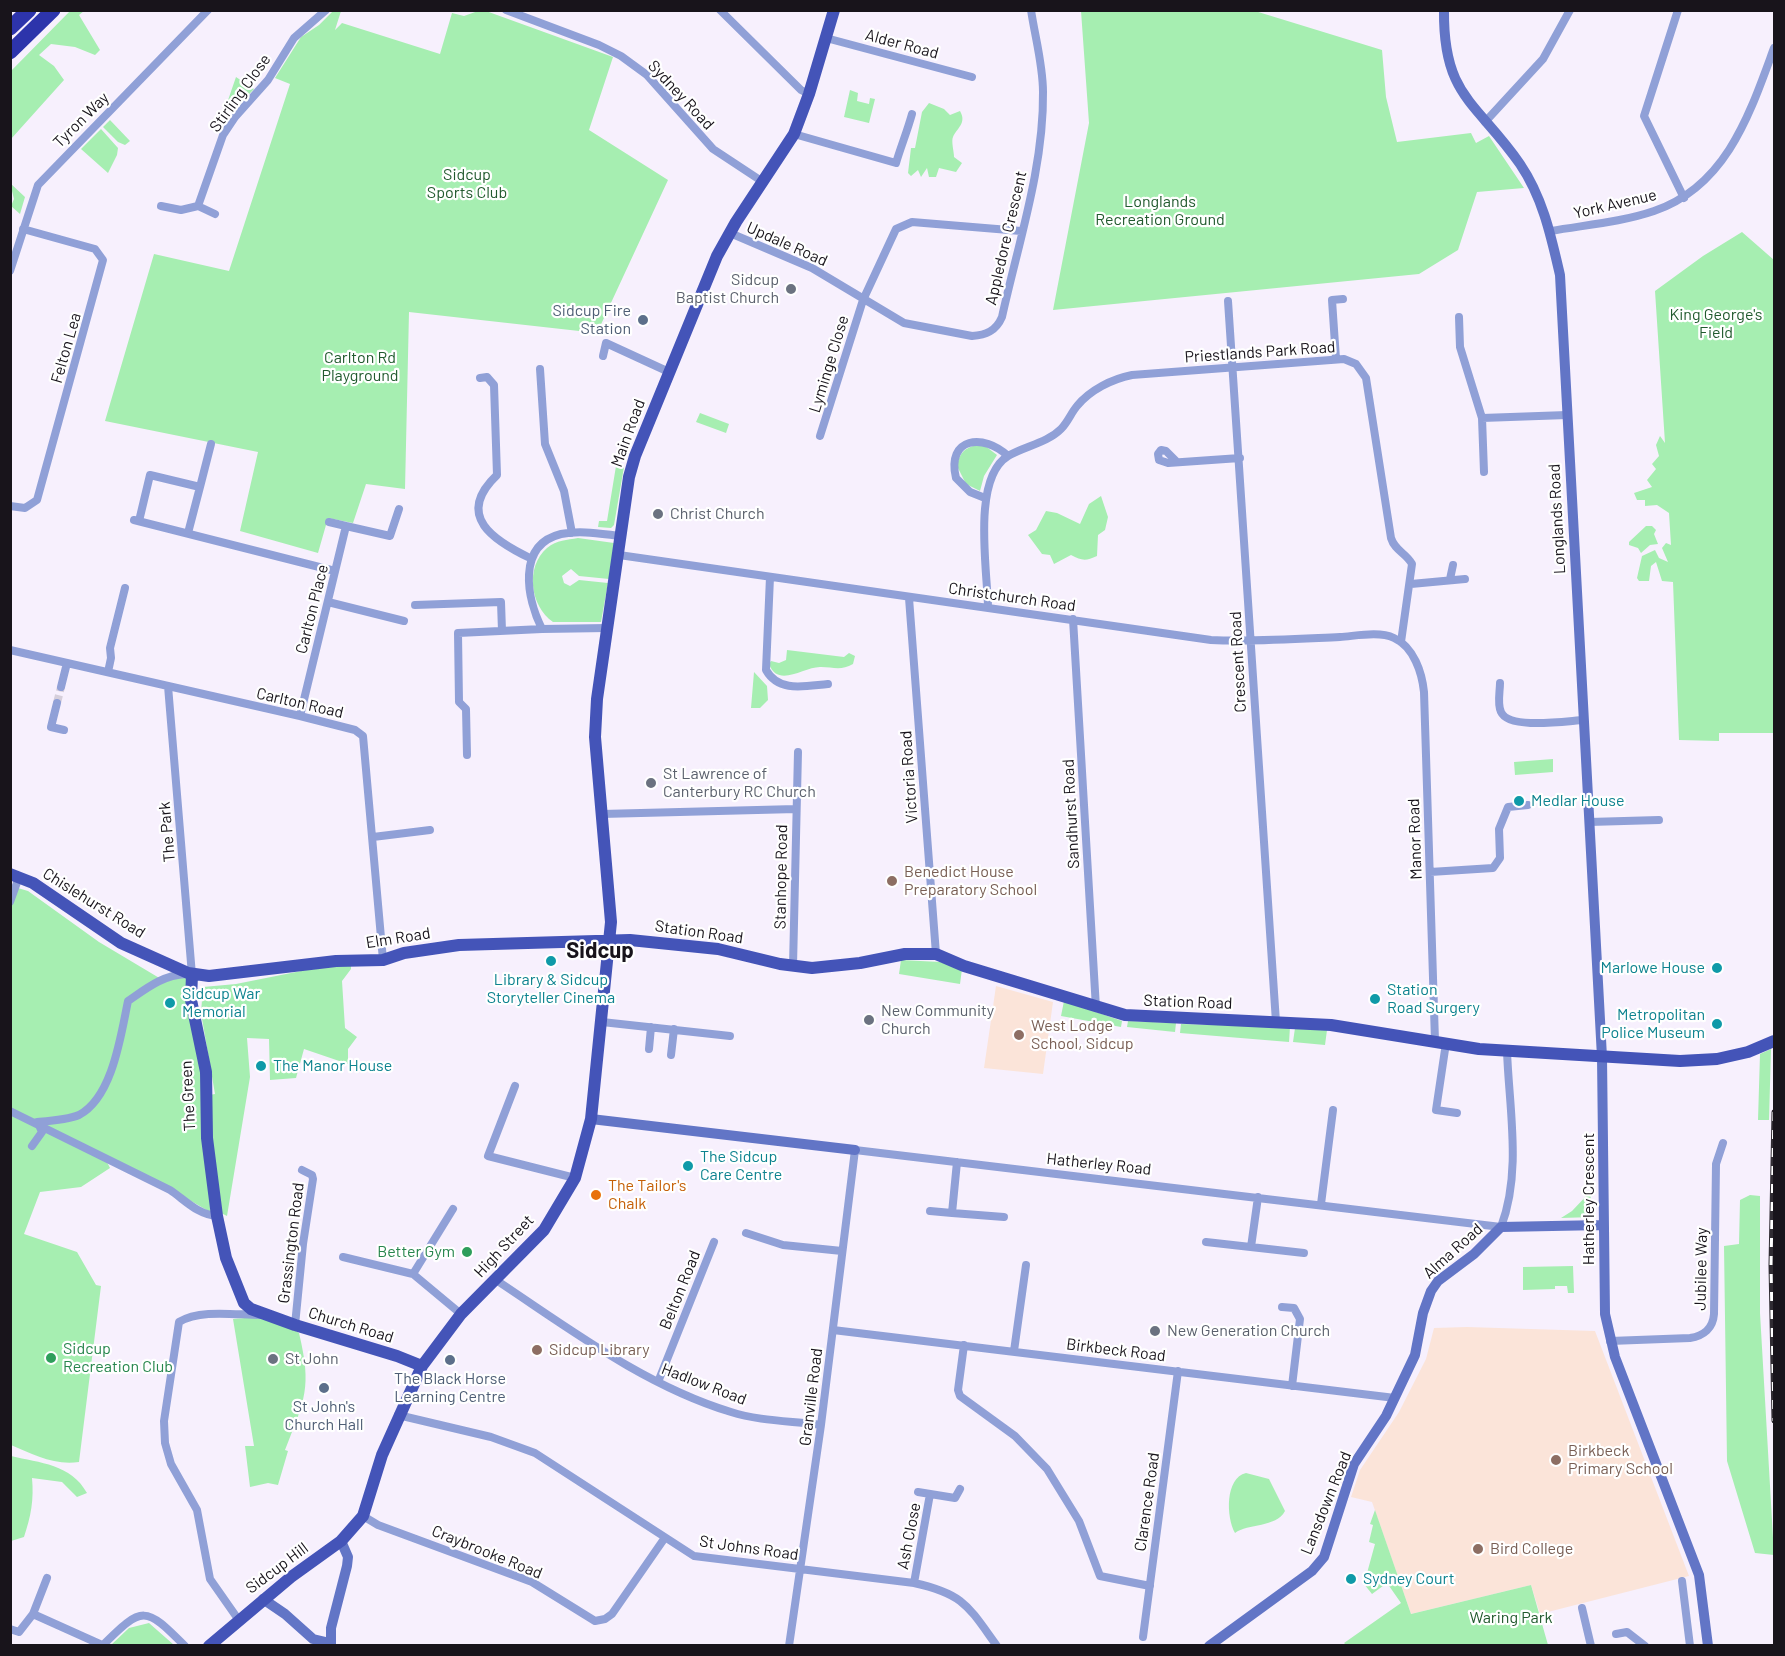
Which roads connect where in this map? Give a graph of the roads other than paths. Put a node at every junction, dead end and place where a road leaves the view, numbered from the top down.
1 (28, 10) edge
2 (53, 10) edge
3 (208, 10) edge
4 (326, 10) edge
5 (506, 10) edge
6 (720, 10) edge
7 (834, 10) edge
8 (1031, 10) edge
9 (1444, 10) edge
10 (1570, 10) edge
11 (1678, 10) edge
12 (10, 28) edge
13 (826, 38) junction
14 (1774, 48) edge
15 (10, 52) edge
16 (972, 77) dead end
17 (809, 94) junction
18 (912, 114) dead end
19 (1485, 122) junction
20 (794, 134) junction
21 (763, 182) junction
22 (1684, 198) junction
23 (161, 206) dead end
24 (198, 206) junction
25 (215, 214) dead end
26 (23, 229) junction
27 (1021, 231) junction
28 (1551, 231) junction
29 (730, 233) junction
30 (10, 271) edge
31 (1343, 299) dead end
32 (863, 300) junction
33 (1228, 301) dead end
34 (1459, 317) dead end
35 (603, 356) dead end
36 (1336, 359) junction
37 (1234, 367) junction
38 (540, 369) dead end
39 (669, 372) junction
40 (480, 378) dead end
41 (1567, 415) junction
42 (1482, 418) junction
43 (820, 436) dead end
44 (211, 444) dead end
45 (1008, 456) junction
46 (1240, 458) junction
47 (1177, 462) dead end
48 (1484, 472) dead end
49 (200, 487) junction
50 (985, 498) junction
51 (10, 506) edge
52 (399, 509) dead end
53 (329, 522) dead end
54 (346, 526) junction
55 (188, 533) junction
56 (572, 533) junction
57 (622, 536) junction
58 (619, 555) junction
59 (532, 559) junction
60 (1453, 565) dead end
61 (335, 572) junction
62 (770, 577) junction
63 (1450, 579) junction
64 (1465, 579) dead end
65 (1410, 584) junction
66 (125, 588) dead end
67 (909, 598) junction
68 (328, 602) junction
69 (415, 605) dead end
70 (988, 606) junction
71 (1073, 619) junction
72 (404, 621) dead end
73 (607, 628) junction
74 (542, 629) junction
75 (502, 631) junction
76 (1251, 641) junction
77 (1401, 642) junction
78 (10, 650) edge
79 (67, 663) junction
80 (108, 672) junction
81 (1500, 683) dead end
82 (828, 684) dead end
83 (168, 686) junction
84 (62, 687) tunnel mouth
85 (57, 703) tunnel mouth
86 (300, 716) junction
87 (1584, 720) junction
88 (64, 730) dead end
89 (798, 752) dead end
90 (467, 755) dead end
91 (1528, 806) dead end
92 (796, 809) junction
93 (602, 814) junction
94 (1659, 820) dead end
95 (1589, 822) junction
96 (430, 830) dead end
97 (373, 837) junction
98 (1430, 872) junction
99 (15, 876) edge
100 (10, 902) edge
101 (609, 940) junction
102 (936, 954) junction
103 (383, 960) junction
104 (793, 966) junction
105 (190, 974) junction
106 (1096, 1008) junction
107 (602, 1022) junction
108 (1276, 1022) junction
109 (651, 1027) junction
110 (674, 1029) junction
111 (730, 1036) dead end
112 (1774, 1041) edge
113 (1440, 1042) junction
114 (649, 1048) dead end
115 (1507, 1051) junction
116 (671, 1055) dead end
117 (1602, 1057) junction
118 (515, 1086) dead end
119 (1333, 1110) dead end
120 (10, 1111) edge
121 (1457, 1113) dead end
122 (591, 1119) junction
123 (37, 1122) junction
124 (1723, 1143) dead end
125 (32, 1146) dead end
126 (855, 1150) junction
127 (957, 1162) junction
128 (302, 1170) dead end
129 (575, 1178) junction
130 (309, 1197) junction
131 (1258, 1197) junction
132 (320, 1198) dead end
133 (1321, 1204) junction
134 (453, 1209) dead end
135 (930, 1211) dead end
136 (952, 1213) junction
137 (217, 1215) junction
138 (1004, 1217) dead end
139 (1604, 1225) junction
140 (1501, 1227) junction
141 (746, 1233) dead end
142 (714, 1242) dead end
143 (1206, 1242) dead end
144 (1251, 1247) junction
145 (842, 1251) junction
146 (1304, 1253) dead end
147 (343, 1257) dead end
148 (1026, 1265) dead end
149 (413, 1274) junction
150 (496, 1280) junction
151 (1282, 1307) dead end
152 (461, 1314) junction
153 (271, 1315) junction
154 (295, 1325) junction
155 (833, 1330) junction
156 (1610, 1341) junction
157 (964, 1345) junction
158 (1014, 1351) junction
159 (422, 1366) junction
160 (1178, 1371) junction
161 (658, 1382) junction
162 (1292, 1386) junction
163 (1395, 1398) junction
164 (398, 1415) junction
165 (822, 1425) junction
166 (960, 1489) dead end
167 (918, 1492) dead end
168 (930, 1494) junction
169 (363, 1516) junction
170 (664, 1539) junction
171 (341, 1541) junction
172 (801, 1569) junction
173 (47, 1578) dead end
174 (1682, 1581) dead end
175 (914, 1583) junction
176 (1150, 1586) junction
177 (263, 1599) junction
178 (1582, 1608) dead end
179 (33, 1614) junction
180 (238, 1619) junction
181 (10, 1629) edge
182 (1616, 1634) dead end
183 (1143, 1637) dead end
184 (331, 1644) edge
185 (102, 1645) edge
186 (185, 1646) edge
187 (209, 1646) edge
188 (789, 1646) edge
189 (997, 1646) edge
190 (1209, 1646) edge
191 (1591, 1646) edge
192 (1645, 1646) edge
193 (1690, 1646) edge
194 (1708, 1646) edge

1 - 12 highway
2 - 15 highway
3 - 26 street, Tyron Way
4 - 24 street, Stirling Close
5 - 21 street, Sydney Road
6 - 17 street
7 - 13 main road, Main Road
8 - 27 street, Appledore Crescent
9 - 19 street, Longlands Road
10 - 19 street
11 - 22 street
13 - 16 street, Alder Road
13 - 17 main road, Main Road
14 - 22 street, York Avenue
17 - 20 main road, Main Road
18 - 20 street
19 - 28 street, Longlands Road
20 - 21 main road, Main Road
21 - 29 main road, Main Road
22 - 28 street, York Avenue
23 - 24 street
24 - 25 street
26 - 30 street, Tyron Way
26 - 51 street, Felton Lea
27 - 32 street, Lyminge Close
27 - 32 street, Appledore Crescent
28 - 41 street, Longlands Road
29 - 32 street, Updale Road
29 - 39 main road, Main Road
31 - 36 street
32 - 43 street, Lyminge Close
33 - 37 street, Crescent Road
34 - 42 street
35 - 39 street
36 - 37 street, Priestlands Park Road
36 - 65 street, Priestlands Park Road
37 - 45 street, Priestlands Park Road
37 - 46 street, Crescent Road
38 - 56 street
39 - 57 main road, Main Road
40 - 59 street
41 - 42 street
41 - 87 street, Longlands Road
42 - 48 street
44 - 49 street
45 - 50 street, Priestlands Park Road
45 - 50 street
46 - 47 street
46 - 76 street, Crescent Road
49 - 55 street
49 - 55 street
50 - 70 street, Priestlands Park Road
52 - 54 street
53 - 54 street
54 - 61 street, Carlton Place
55 - 61 street
56 - 57 street
56 - 59 street
57 - 58 main road, Main Road
58 - 62 street, Christchurch Road
58 - 73 main road, Main Road
59 - 74 street
60 - 63 street
61 - 68 street, Carlton Place
62 - 67 street, Christchurch Road
62 - 82 street
63 - 64 street
63 - 65 street
65 - 77 street, Priestlands Park Road
66 - 80 street
67 - 70 street, Christchurch Road
67 - 102 street, Victoria Road
68 - 72 street
68 - 86 street, Carlton Place
69 - 75 street
70 - 71 street, Christchurch Road
71 - 76 street, Christchurch Road
71 - 106 street, Sandhurst Road
73 - 74 street
73 - 93 main road, Main Road
74 - 75 street
75 - 90 street
76 - 77 street, Christchurch Road
76 - 108 street, Crescent Road
77 - 98 street, Manor Road
78 - 79 street, Carlton Road
79 - 80 street, Carlton Road
79 - 84 street
80 - 83 street, Carlton Road
81 - 87 street
83 - 86 street, Carlton Road
83 - 105 street, The Park
85 - 88 street
86 - 97 street, Carlton Road
87 - 95 street, Longlands Road
89 - 92 street, Stanhope Road
91 - 98 street
92 - 93 street
92 - 104 street, Stanhope Road
93 - 101 main road, Main Road
94 - 95 street
95 - 117 street, Longlands Road
96 - 97 street
97 - 103 street, Carlton Road
98 - 113 street, Manor Road
99 - 100 street
99 - 105 main road, Chislehurst Road
101 - 103 main road, Elm Road
101 - 104 main road, Station Road
101 - 107 main road, High Street
102 - 104 main road, Station Road
102 - 106 main road, Station Road
103 - 105 main road, Elm Road
105 - 123 street
105 - 137 main road, The Green
106 - 108 main road, Station Road
107 - 109 street
107 - 122 main road, High Street
108 - 113 main road, Station Road
109 - 110 street
109 - 114 street
110 - 111 street
110 - 116 street
112 - 117 main road, Station Road
113 - 115 main road, Station Road
113 - 121 street, Manor Road
115 - 117 main road, Station Road
115 - 140 street, Alma Road
117 - 139 street, Hatherley Crescent
118 - 129 street
119 - 133 street
120 - 123 street
122 - 126 street, Hatherley Road
122 - 129 main road, High Street
123 - 125 street
123 - 137 street
124 - 156 street, Jubilee Way
126 - 127 street, Hatherley Road
126 - 145 street, Granville Road
127 - 131 street, Hatherley Road
127 - 136 street
128 - 130 street, Grassington Road
129 - 150 main road, High Street
130 - 132 street
130 - 154 street, Grassington Road
131 - 133 street, Hatherley Road
131 - 144 street
133 - 140 street, Hatherley Road
134 - 149 street
135 - 136 street
136 - 138 street
137 - 153 main road, The Green
139 - 140 street, Hatherley Road
139 - 156 street, Hatherley Crescent
140 - 163 street, Alma Road
141 - 145 street
142 - 161 street, Belton Road
143 - 144 street
144 - 146 street
145 - 155 street, Granville Road
147 - 149 street
148 - 158 street
149 - 152 street
150 - 152 main road, High Street
150 - 161 street, Hadlow Road
151 - 162 street
152 - 159 main road, High Street
153 - 154 main road, Church Road
153 - 180 street
154 - 159 main road, Church Road
155 - 157 street, Birkbeck Road
155 - 165 street, Granville Road
156 - 194 street, Hatherley Crescent
157 - 158 street, Birkbeck Road
157 - 176 street
158 - 160 street, Birkbeck Road
159 - 164 main road, High Street
160 - 162 street, Birkbeck Road
160 - 176 street, Clarence Road
161 - 165 street, Hadlow Road
162 - 163 street, Birkbeck Road
163 - 190 street, Lansdown Road
164 - 169 main road, High Street
164 - 170 street, St Johns Road
165 - 172 street, Granville Road
166 - 168 street, Ash Close
167 - 168 street, Ash Close
168 - 175 street, Ash Close
169 - 170 street, Craybrooke Road
169 - 171 main road, Sidcup Hill
170 - 172 street, St Johns Road
171 - 177 main road, Sidcup Hill
171 - 184 street
172 - 175 street, St Johns Road
172 - 188 street, Granville Road
173 - 179 street
174 - 193 street
175 - 189 street, St Johns Road
176 - 183 street, Clarence Road
177 - 180 main road, Sidcup Hill
177 - 184 street
178 - 191 street
179 - 181 street
179 - 185 street
180 - 187 main road, Sidcup Hill
182 - 192 street
185 - 186 street

